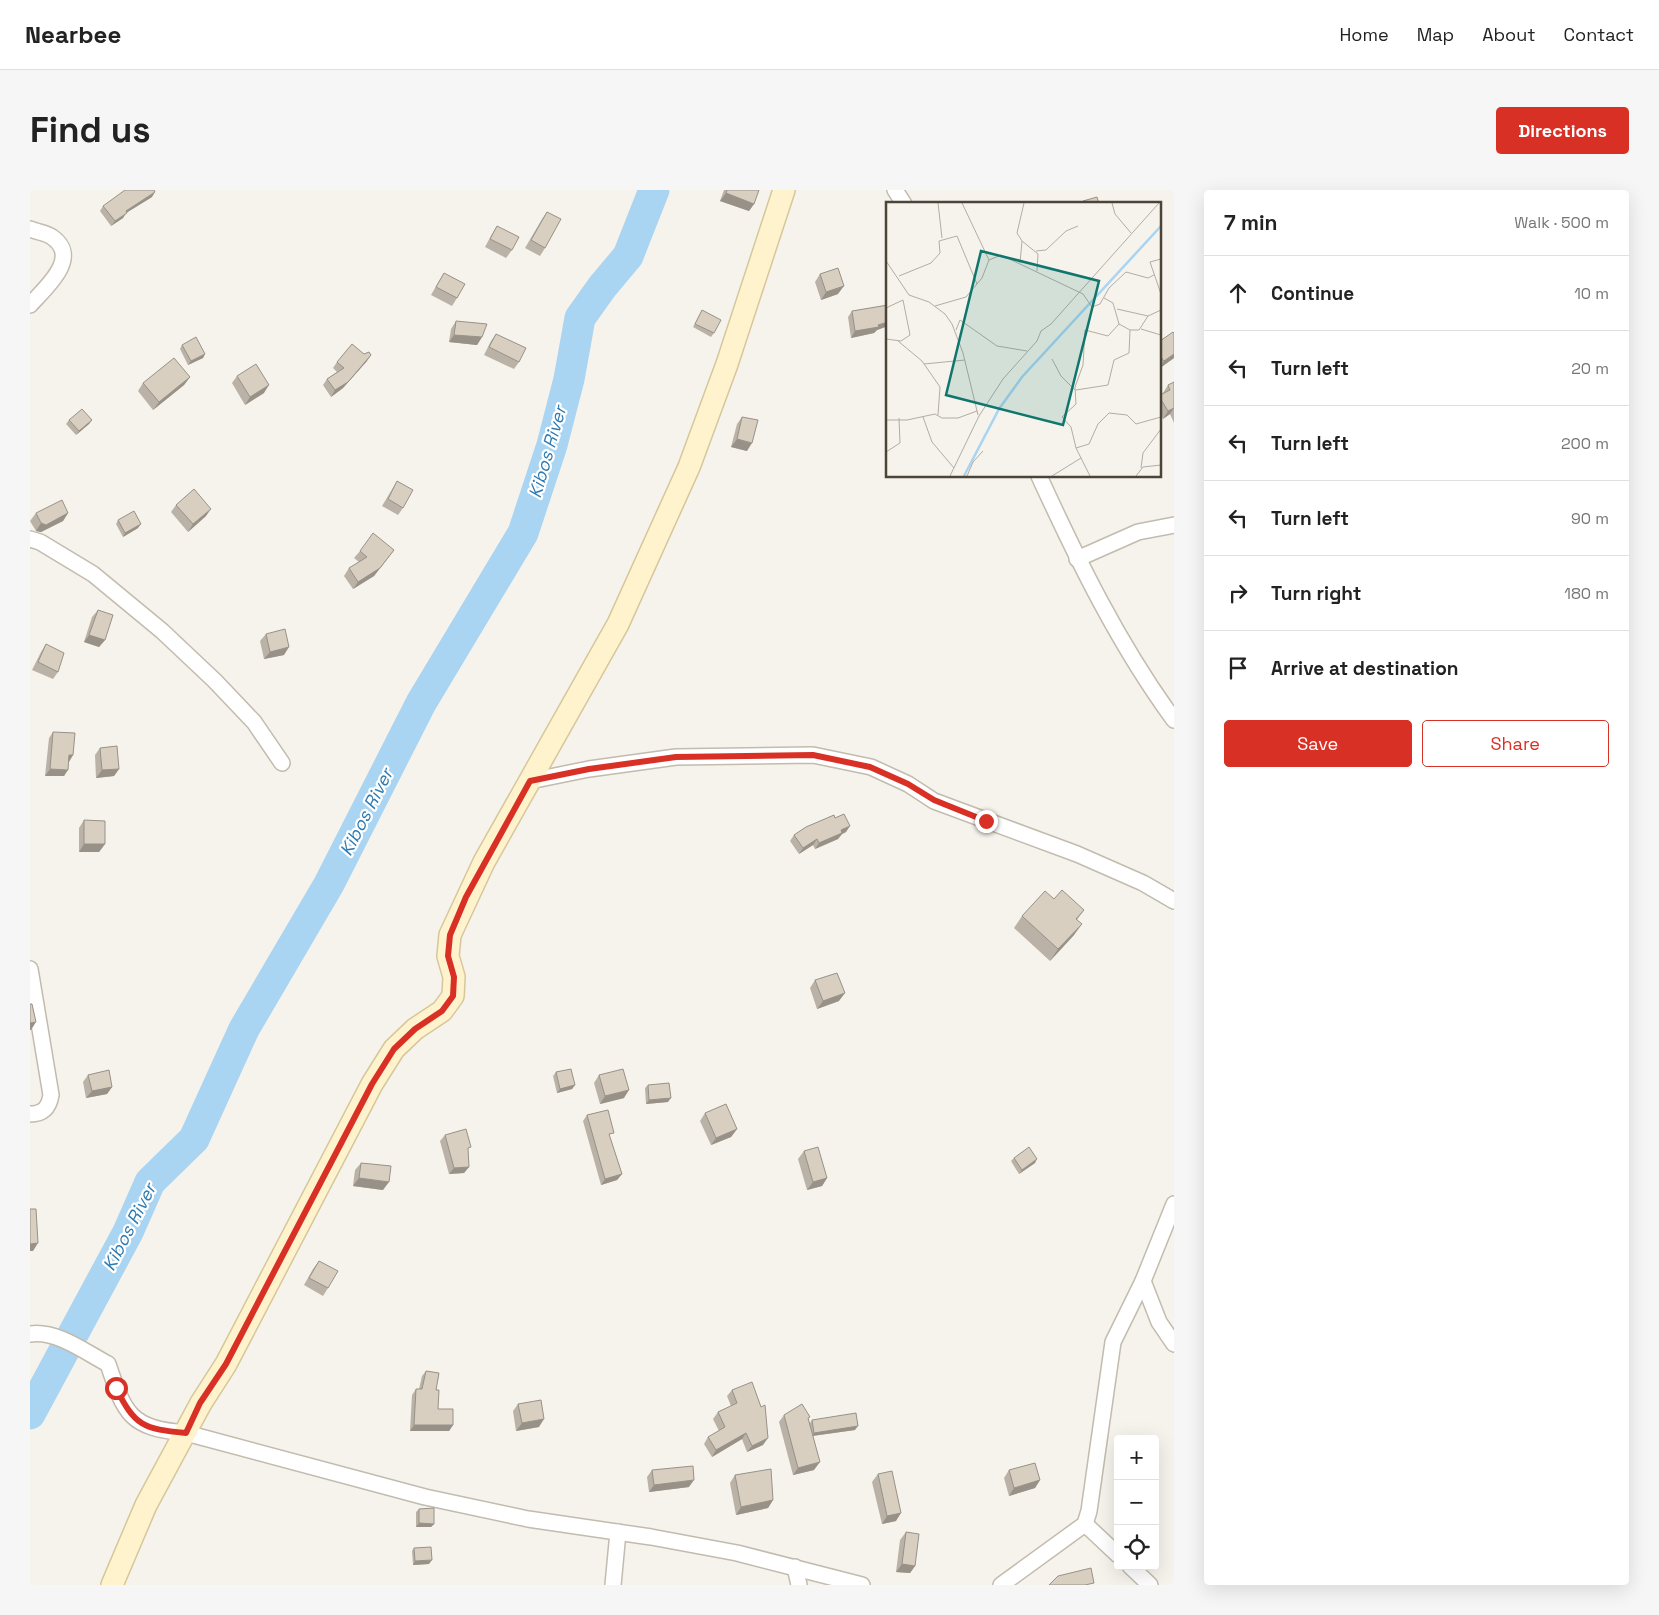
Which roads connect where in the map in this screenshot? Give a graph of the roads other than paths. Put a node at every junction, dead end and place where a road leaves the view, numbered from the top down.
1 (784, 190) edge
2 (895, 190) edge
3 (903, 202) edge
4 (30, 229) edge
5 (30, 306) edge
6 (1040, 478) edge
7 (1174, 525) edge
8 (30, 539) edge
9 (1077, 559) junction
10 (1174, 720) edge
11 (282, 763) dead end
12 (530, 781) junction
13 (1174, 901) edge
14 (30, 969) edge
15 (30, 1114) edge
16 (1174, 1204) edge
17 (1143, 1281) junction
18 (30, 1334) edge
19 (1174, 1344) edge
20 (186, 1433) junction
21 (1085, 1524) junction
22 (618, 1532) junction
23 (1114, 1551) edge
24 (795, 1567) junction
25 (1134, 1570) edge
26 (112, 1585) edge
27 (613, 1585) edge
28 (799, 1585) edge
29 (862, 1585) edge
30 (1001, 1585) edge
31 (1150, 1585) edge

1 - 12 main road
2 - 3 street
4 - 5 street
6 - 9 street
7 - 9 street
8 - 11 street
9 - 10 street
12 - 13 street
12 - 20 main road
14 - 15 street
16 - 17 street
17 - 19 street
17 - 21 street
18 - 20 street
20 - 22 street
20 - 26 main road
21 - 23 street
21 - 30 street
22 - 24 street
22 - 27 street
24 - 28 street
24 - 29 street
25 - 31 street

